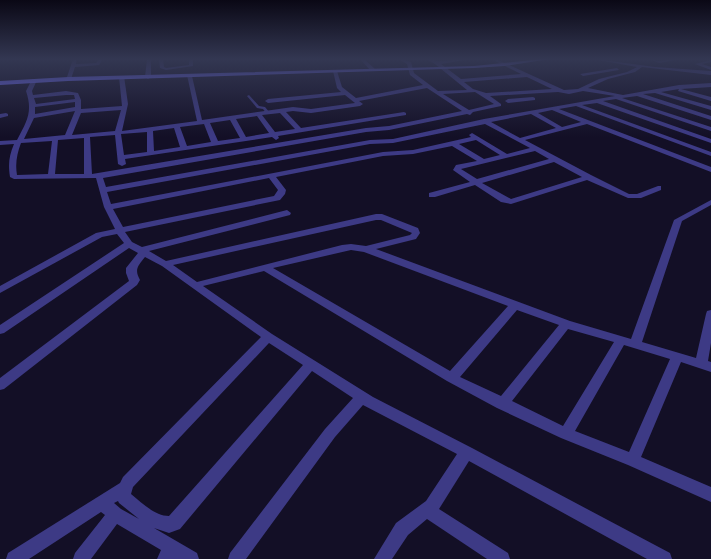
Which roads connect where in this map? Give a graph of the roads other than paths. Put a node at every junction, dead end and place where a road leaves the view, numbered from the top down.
1 (32, 85) edge
2 (122, 85) edge
3 (192, 85) edge
4 (338, 85) edge
5 (465, 85) edge
6 (549, 85) edge
7 (591, 85) edge
8 (710, 85) edge
9 (427, 86) joint
10 (674, 88) junction
11 (583, 89) junction
12 (559, 90) junction
13 (474, 91) junction
14 (655, 91) junction
15 (345, 93) junction
16 (437, 93) junction
17 (570, 93) junction
18 (636, 94) junction
19 (485, 95) junction
20 (249, 96) dead end
21 (626, 96) junction
22 (32, 97) junction
23 (541, 98) dead end
24 (548, 98) dead end
25 (617, 98) junction
26 (711, 99) edge
27 (78, 100) junction
28 (354, 100) junction
29 (268, 101) dead end
30 (508, 101) dead end
31 (598, 102) junction
32 (33, 106) junction
33 (577, 106) junction
34 (124, 108) junction
35 (711, 108) edge
36 (554, 109) junction
37 (78, 110) junction
38 (282, 111) junction
39 (469, 112) junction
40 (532, 112) junction
41 (268, 113) junction
42 (258, 114) junction
43 (404, 114) dead end
44 (32, 116) junction
45 (443, 117) junction
46 (232, 118) junction
47 (711, 118) edge
48 (486, 122) junction
49 (587, 122) junction
50 (203, 123) junction
51 (177, 127) junction
52 (459, 127) junction
53 (562, 129) junction
54 (711, 129) edge
55 (150, 130) junction
56 (299, 130) junction
57 (118, 133) junction
58 (274, 134) junction
59 (87, 136) junction
60 (68, 137) junction
61 (478, 138) junction
62 (55, 139) junction
63 (244, 139) junction
64 (519, 140) junction
65 (711, 141) edge
66 (18, 142) junction
67 (215, 143) junction
68 (0, 144) edge
69 (281, 144) junction
70 (454, 144) junction
71 (184, 148) junction
72 (535, 149) junction
73 (151, 153) junction
74 (711, 154) edge
75 (506, 156) junction
76 (291, 157) junction
77 (121, 158) junction
78 (555, 159) junction
79 (483, 162) junction
80 (302, 170) junction
81 (711, 170) edge
82 (123, 172) junction
83 (94, 175) junction
84 (52, 176) junction
85 (271, 176) junction
86 (588, 177) junction
87 (476, 182) junction
88 (658, 188) dead end
89 (102, 190) junction
90 (432, 196) dead end
91 (711, 202) edge
92 (108, 207) junction
93 (287, 213) dead end
94 (120, 231) junction
95 (129, 244) junction
96 (366, 249) junction
97 (143, 251) junction
98 (165, 264) junction
99 (264, 267) junction
100 (196, 285) junction
101 (0, 290) edge
102 (514, 306) junction
103 (711, 314) edge
104 (566, 324) junction
105 (0, 330) edge
106 (268, 337) junction
107 (621, 340) junction
108 (635, 345) junction
109 (677, 356) junction
110 (310, 365) junction
111 (706, 366) edge
112 (451, 378) junction
113 (0, 385) edge
114 (362, 397) junction
115 (502, 404) junction
116 (566, 434) junction
117 (467, 452) junction
118 (633, 460) junction
119 (124, 488) junction
120 (711, 495) edge
121 (102, 502) junction
122 (431, 506) junction
123 (115, 514) junction
124 (169, 553) edge
125 (14, 559) edge
126 (81, 559) edge
127 (191, 559) edge
128 (236, 559) edge
129 (382, 559) edge
130 (502, 559) edge
131 (664, 559) edge

1 - 22 street
2 - 34 street
3 - 50 street
4 - 15 street
5 - 13 street
6 - 12 street
7 - 11 street
8 - 10 street
9 - 16 street
9 - 28 street
10 - 14 street
10 - 26 street
11 - 17 street
11 - 21 street
12 - 17 street
12 - 19 street
13 - 16 street
13 - 19 street
14 - 18 street
14 - 35 street
15 - 28 street
15 - 29 street
16 - 39 street
17 - 24 street
18 - 21 street
18 - 47 street
19 - 39 street
20 - 41 lane
21 - 25 street
22 - 27 street
22 - 32 street
23 - 30 street
25 - 31 street
25 - 54 street
27 - 32 street
27 - 37 street
28 - 38 street
31 - 33 street
31 - 65 street
32 - 44 street
33 - 36 street
33 - 74 street
34 - 37 street
34 - 57 street
36 - 40 street
36 - 49 street
37 - 44 street
37 - 60 street
38 - 41 street
38 - 56 street
39 - 45 street
39 - 48 street
40 - 48 street
40 - 53 street
41 - 42 street
42 - 46 street
42 - 58 street
43 - 56 street
44 - 66 street
45 - 52 street
45 - 69 street
46 - 50 street
46 - 63 street
48 - 52 street
48 - 64 street
49 - 53 street
49 - 81 street
50 - 51 street
50 - 67 street
51 - 55 street
51 - 71 street
52 - 61 street
52 - 76 street
53 - 64 street
55 - 57 street
55 - 73 street
56 - 58 street
57 - 59 street
57 - 77 street
58 - 63 street
58 - 69 street
59 - 60 street
59 - 83 street
60 - 62 street
61 - 70 street
61 - 75 street
62 - 66 street
62 - 84 street
63 - 67 street
64 - 72 street
66 - 68 street
66 - 84 street
67 - 71 street
69 - 76 street
69 - 82 street
70 - 79 street
70 - 80 street
71 - 73 street
72 - 75 street
72 - 78 street
73 - 77 street
75 - 79 street
76 - 80 street
76 - 89 street
77 - 82 street
78 - 86 street
78 - 87 street
79 - 87 street
80 - 85 street
82 - 83 street
83 - 84 street
83 - 89 street
85 - 92 street
85 - 94 street
86 - 87 street
86 - 88 street
87 - 90 street
89 - 92 street
91 - 108 street
92 - 94 street
93 - 97 street
94 - 95 street
94 - 101 street
95 - 97 street
95 - 105 street
96 - 98 street
96 - 99 street
96 - 102 street
97 - 98 street
97 - 113 street
98 - 100 street
99 - 100 street
99 - 112 street
100 - 106 street
102 - 104 street
102 - 112 street
103 - 111 street
104 - 107 street
104 - 115 street
106 - 110 street
106 - 119 street
107 - 108 street
107 - 116 street
108 - 109 street
109 - 111 street
109 - 118 street
110 - 114 street
110 - 119 street
112 - 115 street
114 - 117 street
114 - 128 street
115 - 116 street
116 - 118 street
117 - 122 street
117 - 131 street
118 - 120 street
119 - 121 street
121 - 123 street
121 - 125 street
122 - 129 street
122 - 130 street
123 - 124 street
123 - 126 street
124 - 127 street

